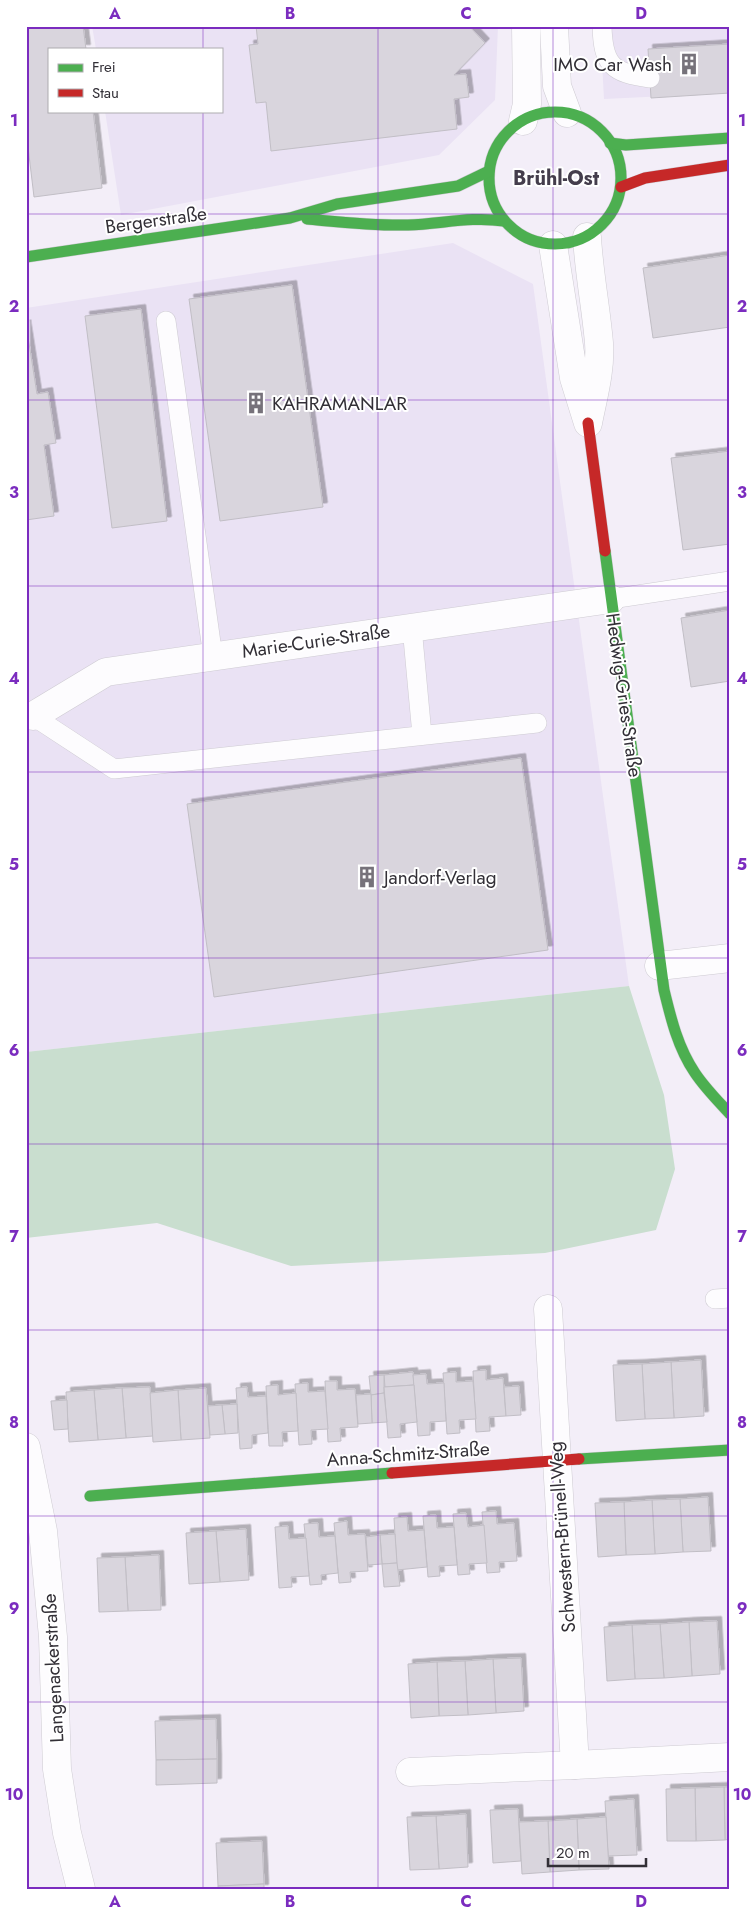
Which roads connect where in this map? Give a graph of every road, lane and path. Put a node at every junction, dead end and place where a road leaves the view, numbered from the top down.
1 (526, 26) edge
2 (554, 26) edge
3 (602, 26) edge
4 (650, 78) dead end
5 (567, 113) junction
6 (522, 121) junction
7 (730, 138) edge
8 (610, 143) junction
9 (730, 166) edge
10 (489, 171) junction
11 (621, 188) junction
12 (290, 218) junction
13 (504, 221) junction
14 (587, 237) junction
15 (553, 245) junction
16 (26, 257) edge
17 (166, 321) dead end
18 (588, 423) junction
19 (730, 581) edge
20 (611, 599) junction
21 (412, 627) junction
22 (213, 657) junction
23 (33, 716) joint
24 (537, 723) dead end
25 (422, 736) junction
26 (730, 958) edge
27 (660, 966) junction
28 (730, 1114) edge
29 (548, 1309) dead end
30 (26, 1447) edge
31 (730, 1450) edge
32 (557, 1460) junction
33 (90, 1496) dead end
34 (730, 1757) edge
35 (575, 1765) junction
36 (410, 1772) dead end
37 (80, 1889) edge

1 - 6 street
2 - 5 street
3 - 4 lane
5 - 6 street, Bergerstraße
5 - 8 street, Bergerstraße
6 - 10 street, Bergerstraße
7 - 8 street
8 - 11 street, Bergerstraße
9 - 11 street
10 - 12 street, Bergerstraße
10 - 13 street, Bergerstraße
11 - 14 street, Bergerstraße
12 - 13 street, Bergerstraße
12 - 16 street, Bergerstraße
13 - 15 street, Bergerstraße
14 - 15 street, Bergerstraße
14 - 18 street, Hedwig-Gries-Straße
15 - 18 street, Hedwig-Gries-Straße
17 - 22 lane
18 - 20 street, Hedwig-Gries-Straße
19 - 20 lane
20 - 21 street, Marie-Curie-Straße
20 - 27 street, Hedwig-Gries-Straße
21 - 22 street, Marie-Curie-Straße
21 - 25 lane
22 - 23 street, Marie-Curie-Straße
23 - 25 lane
24 - 25 lane
26 - 27 street
27 - 28 street, Hedwig-Gries-Straße
29 - 32 street, Schwestern-Brünell-Weg
30 - 37 street, Langenackerstraße
31 - 32 street, Anna-Schmitz-Straße
32 - 33 street, Anna-Schmitz-Straße
32 - 35 street, Schwestern-Brünell-Weg
34 - 35 street
35 - 36 street

